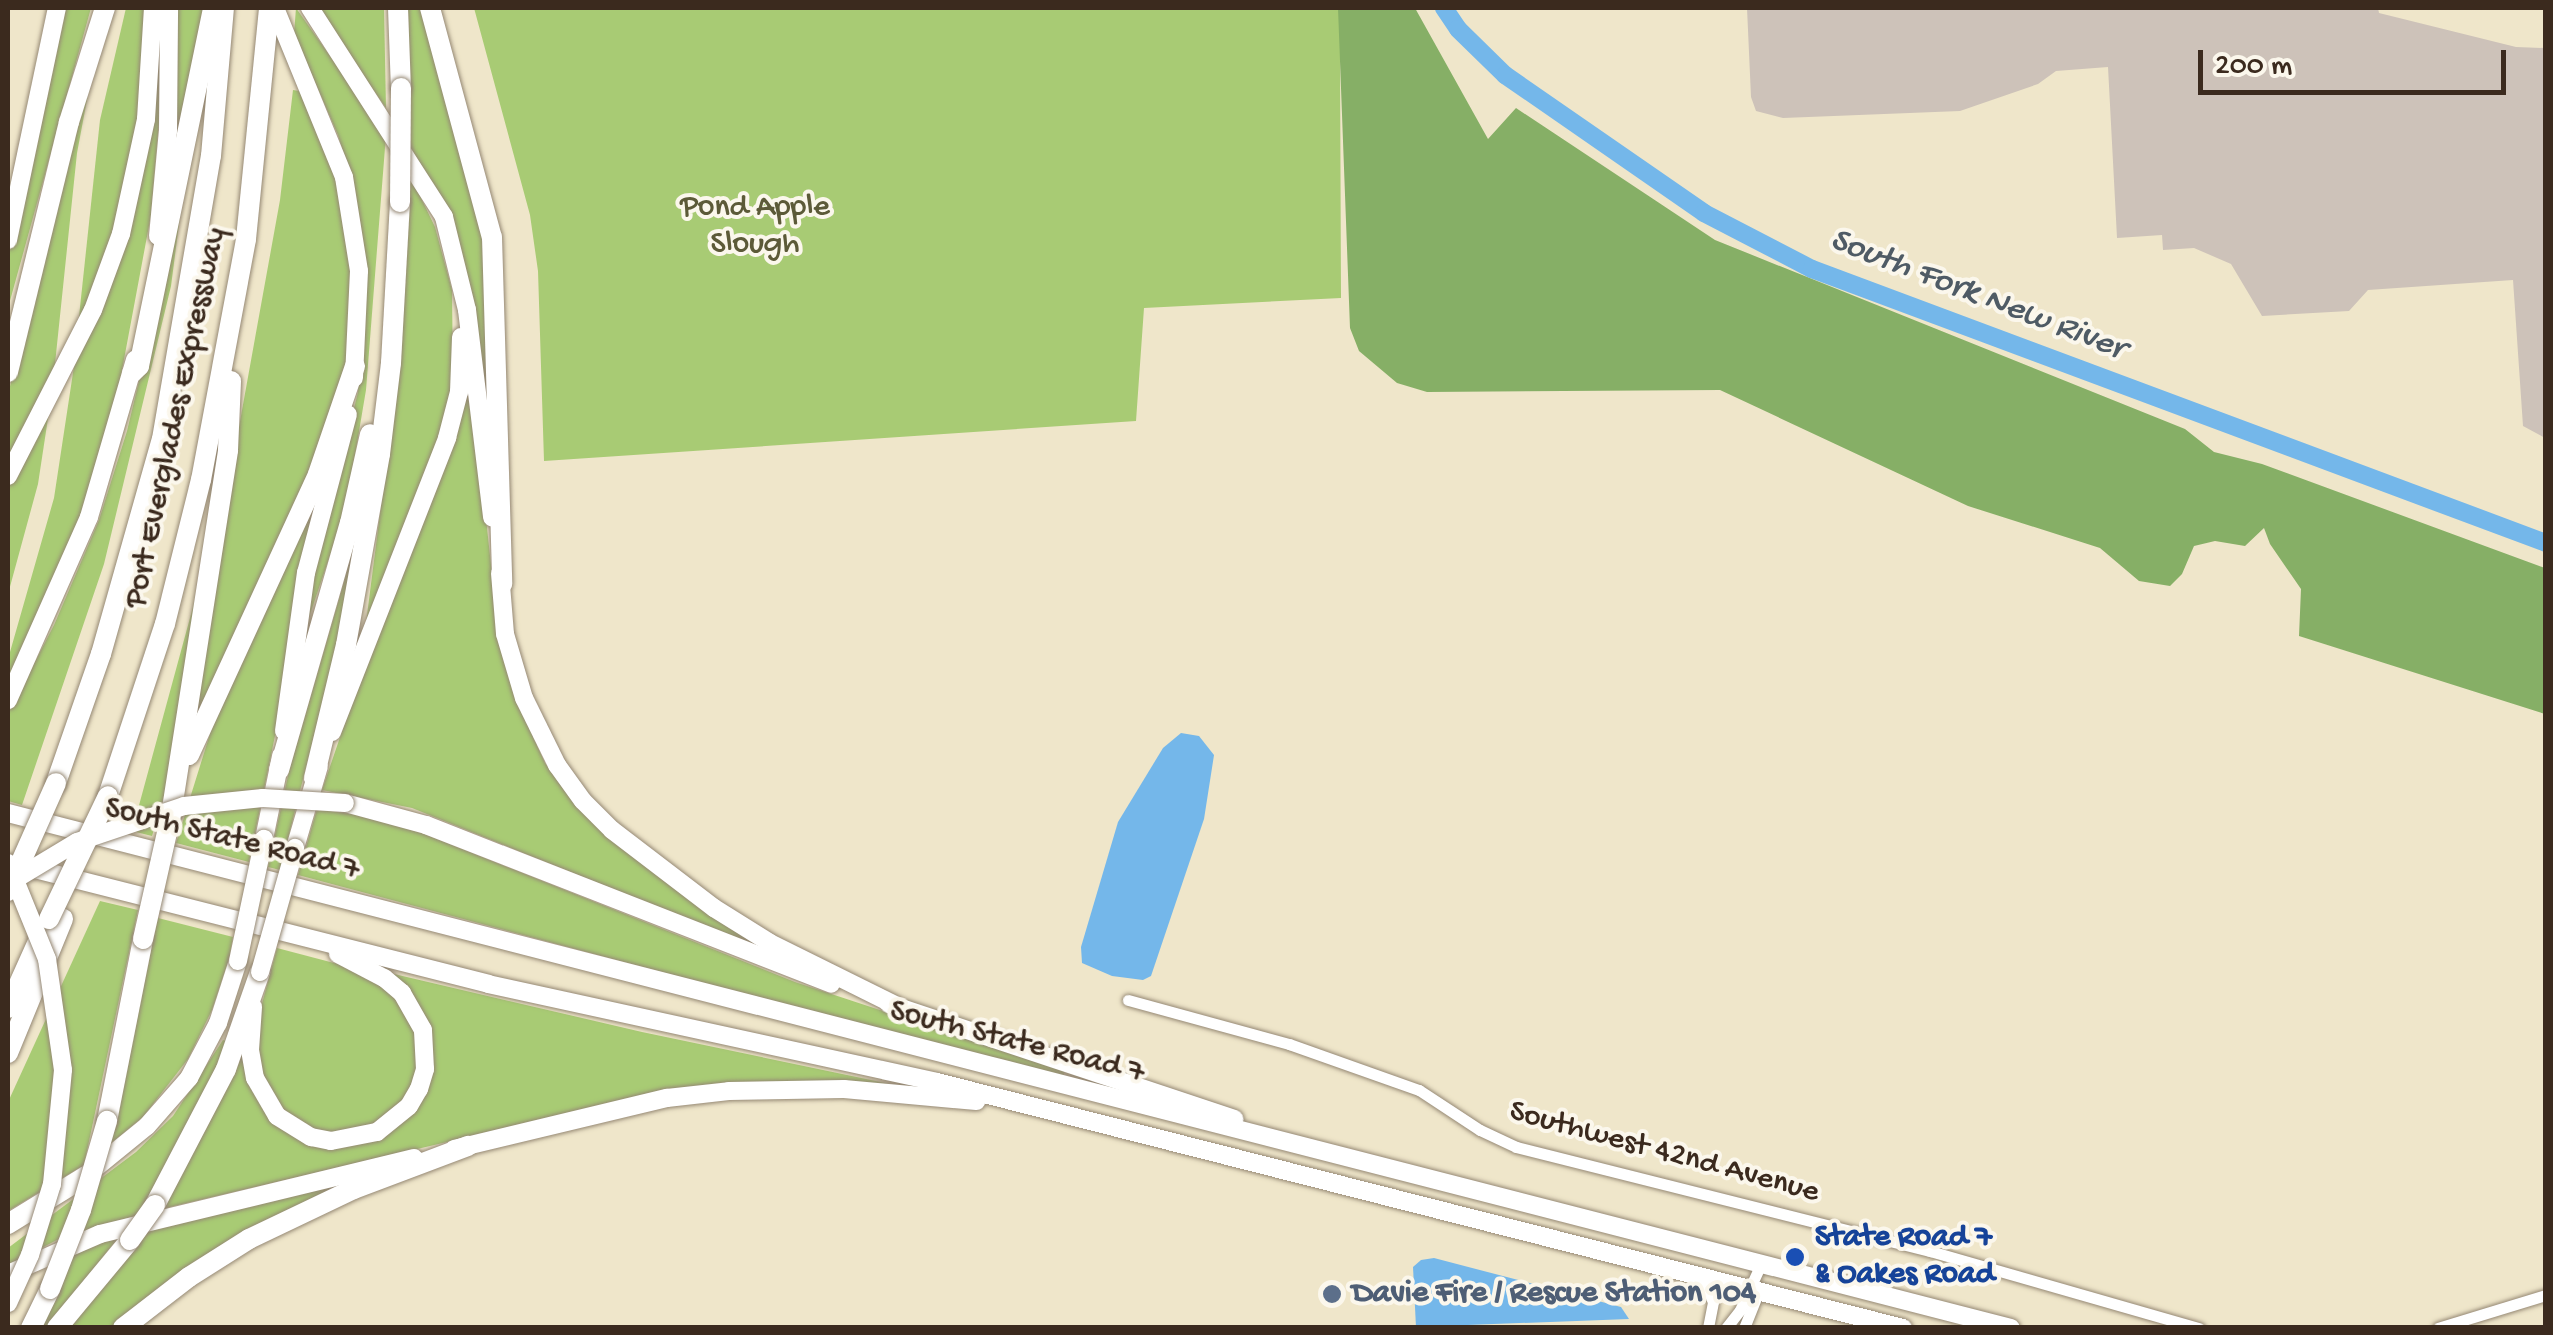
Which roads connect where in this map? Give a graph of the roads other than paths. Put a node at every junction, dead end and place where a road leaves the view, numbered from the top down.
1 (58, 8) edge
2 (105, 8) edge
3 (154, 8) edge
4 (169, 8) edge
5 (213, 8) edge
6 (224, 8) edge
7 (272, 8) edge
8 (310, 8) edge
9 (398, 8) edge
10 (430, 8) edge
11 (400, 202) junction
12 (43, 221) junction
13 (8, 240) edge
14 (460, 276) junction
15 (234, 319) junction
16 (8, 323) edge
17 (355, 366) junction
18 (8, 372) edge
19 (132, 373) junction
20 (8, 476) edge
21 (502, 584) junction
22 (8, 700) edge
23 (279, 770) junction
24 (314, 778) junction
25 (8, 814) edge
26 (172, 815) junction
27 (8, 863) edge
28 (8, 888) edge
29 (56, 919) junction
30 (311, 940) junction
31 (260, 972) junction
32 (1128, 1000) dead end
33 (896, 1006) junction
34 (8, 1008) edge
35 (8, 1053) edge
36 (1030, 1106) junction
37 (468, 1146) junction
38 (1341, 1158) junction
39 (86, 1176) junction
40 (8, 1224) edge
41 (8, 1235) edge
42 (1761, 1264) junction
43 (8, 1274) edge
44 (1702, 1276) junction
45 (1755, 1290) junction
46 (2546, 1295) edge
47 (8, 1304) edge
48 (32, 1328) edge
49 (57, 1328) edge
50 (123, 1328) edge
51 (1708, 1328) edge
52 (1726, 1328) edge
53 (1744, 1328) edge
54 (1904, 1328) edge
55 (2011, 1328) edge
56 (2199, 1328) edge
57 (2438, 1328) edge

1 - 13 main road
2 - 12 highway
3 - 20 main road
4 - 19 main road
5 - 19 highway
6 - 28 highway, Port Everglades Expressway, bridge
7 - 15 highway, Port Everglades Expressway
7 - 17 main road
8 - 14 main road
9 - 11 highway, bridge
10 - 21 highway
11 - 23 highway
11 - 24 highway
12 - 16 highway
12 - 18 highway
14 - 21 main road
14 - 24 main road
15 - 26 highway
15 - 29 highway, Port Everglades Expressway, bridge
17 - 23 main road
17 - 26 highway
19 - 22 main road
21 - 33 main road
23 - 39 main road, bridge
24 - 31 main road, bridge
25 - 38 main road, South State Road 7
26 - 48 highway, bridge
27 - 30 main road, South State Road 7
27 - 47 main road, bridge
28 - 33 main road, bridge
29 - 34 highway
29 - 35 highway, Port Everglades Expressway
30 - 31 main road
30 - 36 main road, South State Road 7
31 - 49 highway, bridge
32 - 56 street, Southwest 42nd Avenue
33 - 38 main road
36 - 37 main road
36 - 44 main road, South State Road 7
37 - 43 main road
37 - 50 highway
38 - 42 main road, South State Road 7
39 - 40 highway
39 - 41 main road
42 - 45 street
42 - 55 main road, South State Road 7
44 - 45 main road, South State Road 7
44 - 51 street
45 - 52 street
45 - 53 street
45 - 54 main road, South State Road 7
46 - 57 street

